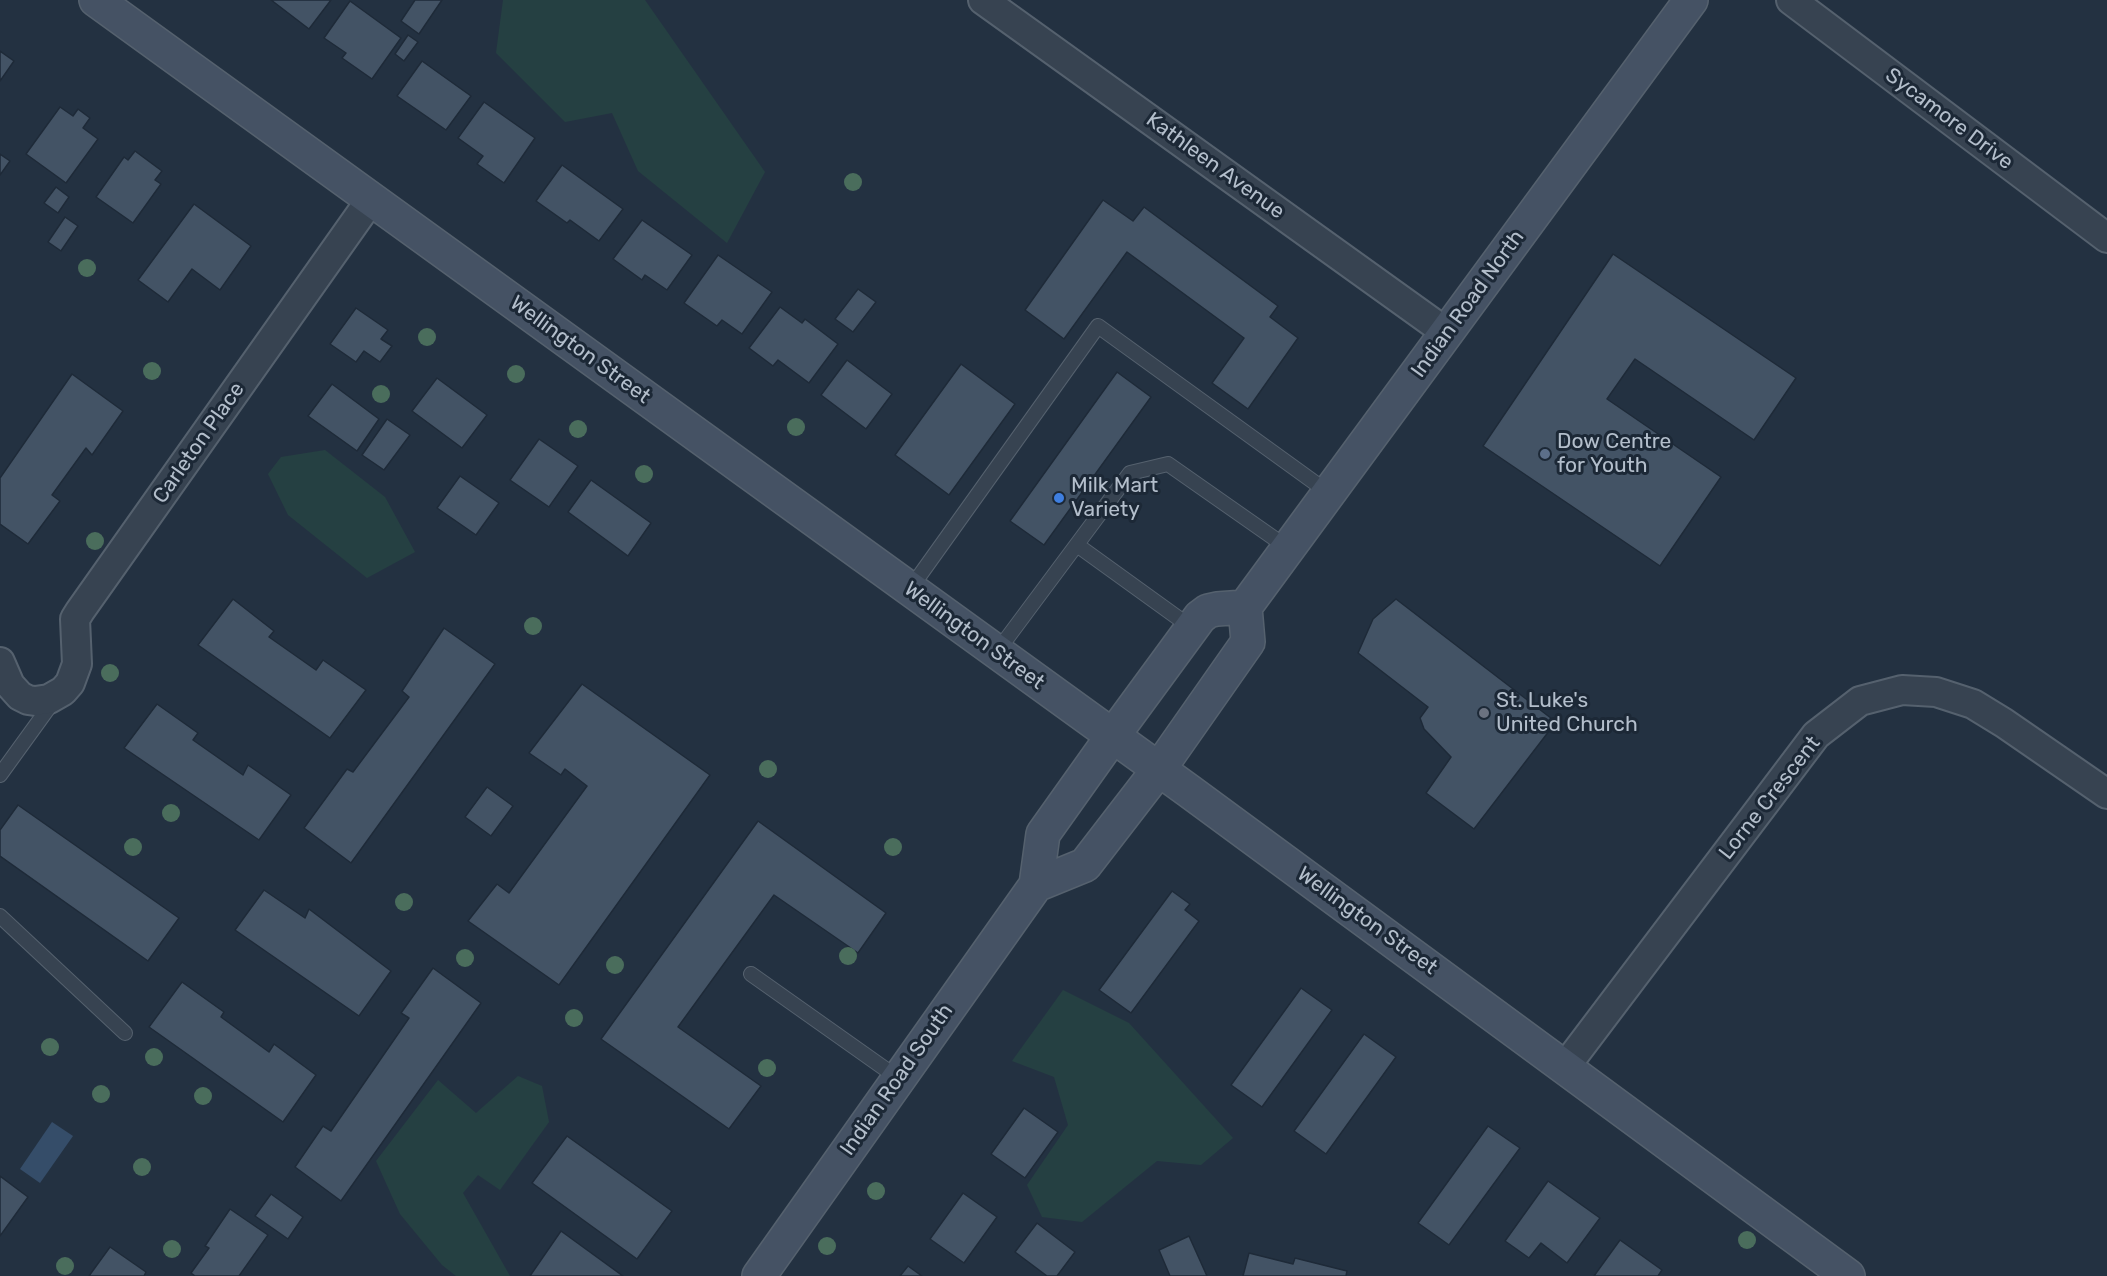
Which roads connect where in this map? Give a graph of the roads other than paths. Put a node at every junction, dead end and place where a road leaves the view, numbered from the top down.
1 (96, 0) edge
2 (983, 0) edge
3 (1690, 0) edge
4 (1791, 0) edge
5 (372, 198) junction
6 (2107, 238) edge
7 (1447, 333) junction
8 (1329, 493) junction
9 (1077, 545) junction
10 (1288, 548) junction
11 (910, 589) junction
12 (1245, 608) junction
13 (1192, 628) junction
14 (996, 653) junction
15 (0, 662) edge
16 (57, 695) junction
17 (1112, 737) junction
18 (1159, 770) junction
19 (0, 775) edge
20 (2107, 794) edge
21 (1036, 885) junction
22 (0, 916) edge
23 (751, 974) dead end
24 (125, 1033) dead end
25 (1565, 1067) junction
26 (898, 1078) junction
27 (759, 1276) edge
28 (1848, 1276) edge

1 - 5 main road, Wellington Street
2 - 7 street, Kathleen Avenue
3 - 7 main road, Indian Road North
4 - 6 street, Sycamore Drive
5 - 11 main road, Wellington Street
5 - 16 street, Carleton Place
7 - 8 main road, Indian Road North
8 - 10 main road, Indian Road North
8 - 11 lane
9 - 10 lane
9 - 13 lane
9 - 14 lane
10 - 12 main road, Indian Road North
11 - 14 main road, Wellington Street
12 - 13 main road
12 - 18 main road
13 - 17 main road
14 - 17 main road, Wellington Street
15 - 16 street
16 - 19 lane
17 - 18 main road, Wellington Street
17 - 21 main road, Indian Road South
18 - 21 main road
18 - 25 main road, Wellington Street
20 - 25 street, Lorne Crescent
21 - 26 main road, Indian Road South
22 - 24 lane
23 - 26 lane
25 - 28 main road, Wellington Street
26 - 27 main road, Indian Road South

